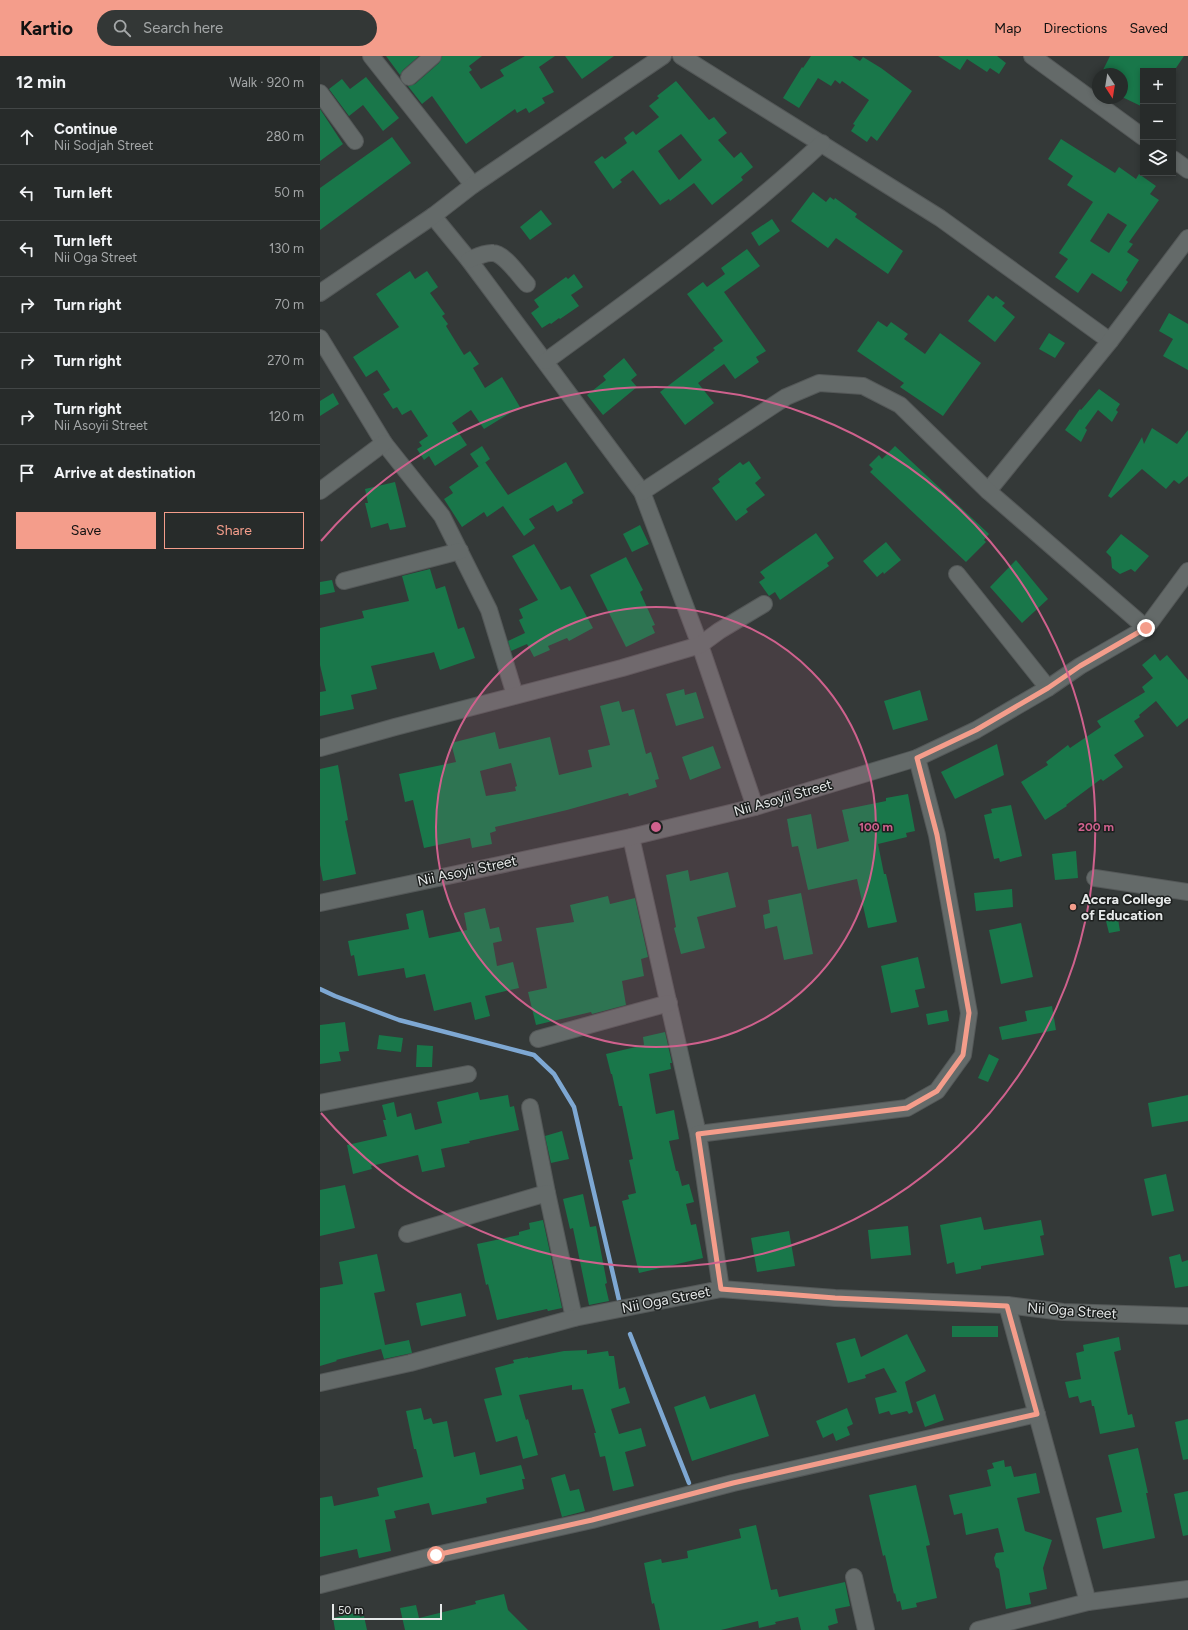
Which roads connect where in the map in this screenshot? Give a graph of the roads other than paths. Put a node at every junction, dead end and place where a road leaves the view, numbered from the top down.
1 (371, 56) edge
2 (434, 56) edge
3 (663, 56) edge
4 (681, 56) edge
5 (1032, 56) edge
6 (409, 77) dead end
7 (320, 93) edge
8 (1140, 135) edge
9 (355, 141) dead end
10 (822, 143) junction
11 (1176, 161) edge
12 (1188, 170) edge
13 (473, 185) junction
14 (433, 216) junction
15 (1188, 238) edge
16 (469, 260) junction
17 (527, 284) dead end
18 (320, 293) edge
19 (320, 338) edge
20 (1110, 341) junction
21 (546, 361) junction
22 (384, 444) junction
23 (320, 491) edge
24 (988, 491) junction
25 (642, 492) junction
26 (460, 551) junction
27 (1188, 571) edge
28 (958, 574) dead end
29 (344, 581) dead end
30 (764, 604) dead end
31 (1146, 628) junction
32 (700, 645) junction
33 (1048, 688) junction
34 (515, 695) junction
35 (320, 748) edge
36 (917, 758) junction
37 (755, 807) junction
38 (631, 837) junction
39 (1095, 878) dead end
40 (1188, 892) edge
41 (320, 903) edge
42 (669, 1003) junction
43 (538, 1040) dead end
44 (468, 1074) dead end
45 (320, 1103) edge
46 (530, 1107) dead end
47 (698, 1134) junction
48 (547, 1192) junction
49 (407, 1234) dead end
50 (721, 1289) junction
51 (1007, 1306) junction
52 (1188, 1316) edge
53 (574, 1318) junction
54 (320, 1383) edge
55 (1037, 1414) junction
56 (854, 1577) dead end
57 (320, 1585) edge
58 (1188, 1589) edge
59 (1088, 1602) junction
60 (866, 1630) edge
61 (978, 1630) edge

1 - 13 street
2 - 6 street
3 - 13 street
4 - 10 street
5 - 8 street
7 - 9 street
10 - 20 street
10 - 21 street
11 - 12 street
13 - 14 street
14 - 16 street
14 - 18 street
15 - 20 street
16 - 17 street
16 - 21 street
19 - 22 street
20 - 24 street
21 - 25 street
22 - 23 street
22 - 26 street
24 - 25 street
24 - 31 street
25 - 32 street
26 - 29 street
26 - 34 street
27 - 31 street, Nii Asoyii Street
28 - 33 street
30 - 32 street
31 - 33 street, Nii Asoyii Street
32 - 34 street
32 - 37 street
33 - 36 street, Nii Asoyii Street
34 - 35 street
36 - 37 street, Nii Asoyii Street
36 - 47 street
37 - 38 street, Nii Asoyii Street
38 - 41 street, Nii Asoyii Street
38 - 42 street
39 - 40 street
42 - 43 street
42 - 47 street
44 - 45 street
46 - 48 street
47 - 50 street
48 - 49 street
48 - 53 street
50 - 51 street, Nii Oga Street
50 - 53 street, Nii Oga Street
51 - 52 street, Nii Oga Street
51 - 55 street
53 - 54 street, Nii Oga Street
55 - 57 street
55 - 59 street
56 - 60 street
58 - 59 street
59 - 61 street

